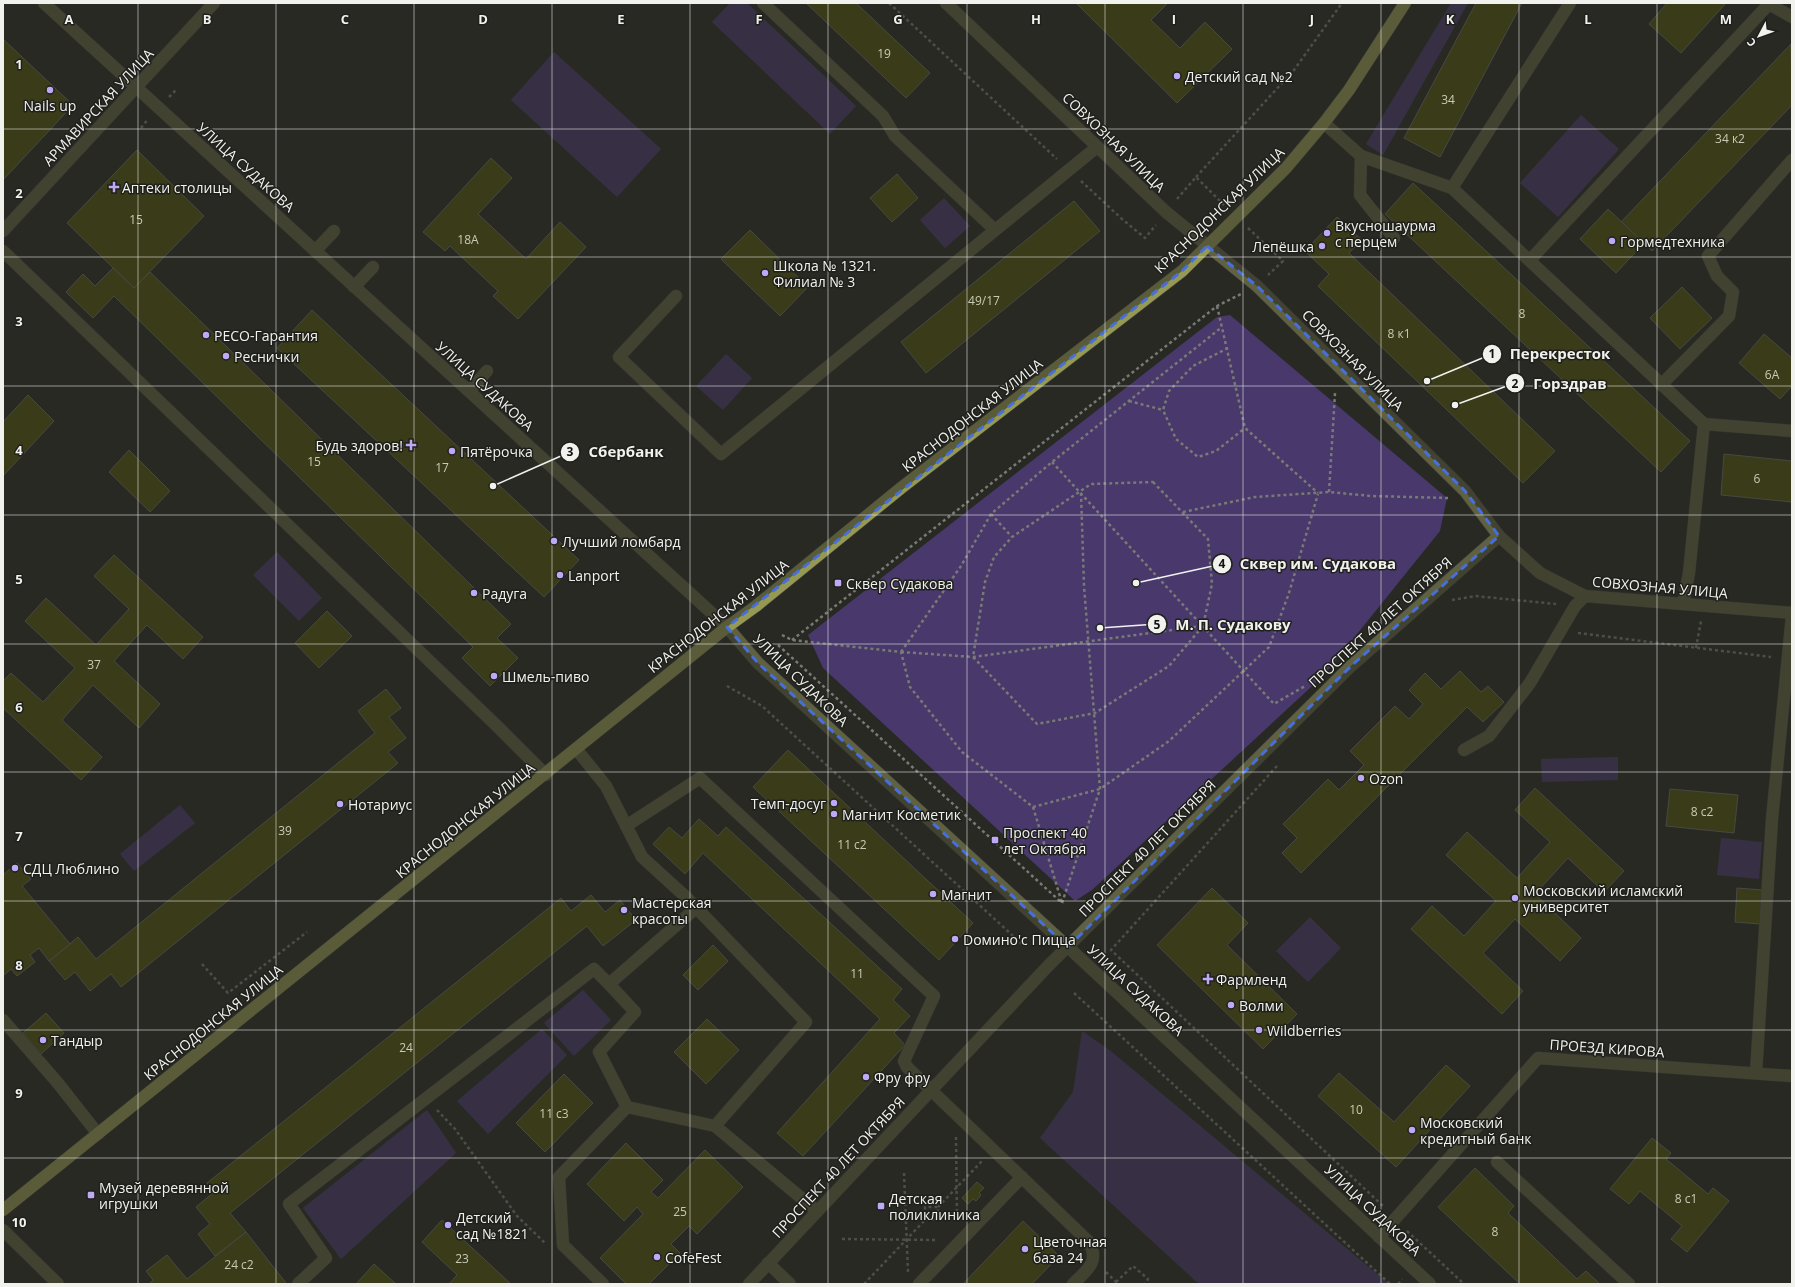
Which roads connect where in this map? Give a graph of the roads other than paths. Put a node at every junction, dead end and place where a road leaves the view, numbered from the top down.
1 (44, 3) edge
2 (214, 3) edge
3 (763, 3) edge
4 (1406, 3) edge
5 (1570, 3) edge
6 (1769, 4) edge
7 (953, 5) edge
8 (1792, 17) edge
9 (136, 87) junction
10 (1324, 123) junction
11 (1097, 147) junction
12 (1361, 156) junction
13 (1792, 160) edge
14 (1452, 188) junction
15 (995, 230) junction
16 (3, 231) edge
17 (334, 231) dead end
18 (1394, 238) dead end
19 (1207, 246) junction
20 (3, 251) edge
21 (315, 251) junction
22 (1530, 260) junction
23 (373, 267) dead end
24 (354, 287) junction
25 (676, 296) dead end
26 (487, 371) dead end
27 (1661, 385) junction
28 (469, 392) junction
29 (1704, 424) junction
30 (1792, 430) edge
31 (1499, 536) junction
32 (1585, 596) junction
33 (1683, 604) junction
34 (1792, 614) edge
35 (728, 627) junction
36 (576, 750) junction
37 (1464, 750) dead end
38 (546, 775) junction
39 (626, 826) junction
40 (696, 908) junction
41 (1068, 947) junction
42 (609, 984) junction
43 (3, 1020) edge
44 (1756, 1074) junction
45 (1792, 1076) edge
46 (932, 1089) junction
47 (627, 1107) junction
48 (715, 1126) junction
49 (98, 1134) junction
50 (1497, 1162) dead end
51 (1022, 1177) junction
52 (3, 1210) edge
53 (817, 1211) junction
54 (3, 1230) edge
55 (1379, 1237) junction
56 (768, 1263) junction
57 (58, 1284) edge
58 (298, 1284) edge
59 (602, 1284) edge
60 (749, 1284) edge
61 (790, 1284) edge
62 (919, 1284) edge
63 (1073, 1284) edge
64 (1430, 1284) edge
65 (1629, 1284) edge

1 - 9 street, УЛИЦА СУДАКОВА
2 - 9 street, АРМАВИРСКАЯ УЛИЦА
3 - 15 street
4 - 10 main road, КРАСНОДОНСКАЯ УЛИЦА
5 - 14 street
6 - 8 street
6 - 22 street
7 - 11 street, СОВХОЗНАЯ УЛИЦА
9 - 16 street, АРМАВИРСКАЯ УЛИЦА
9 - 21 street, УЛИЦА СУДАКОВА
10 - 12 street
10 - 19 main road, КРАСНОДОНСКАЯ УЛИЦА
11 - 15 street
11 - 19 street, СОВХОЗНАЯ УЛИЦА
12 - 14 street
12 - 18 street
13 - 27 street
14 - 22 street
15 - 25 street
17 - 21 street
19 - 31 street, СОВХОЗНАЯ УЛИЦА
19 - 35 main road, КРАСНОДОНСКАЯ УЛИЦА
20 - 38 street
21 - 24 street, УЛИЦА СУДАКОВА
22 - 27 street
23 - 24 street
24 - 28 street, УЛИЦА СУДАКОВА
26 - 28 street
27 - 29 street
28 - 35 street, УЛИЦА СУДАКОВА
29 - 30 street
29 - 33 street
31 - 32 street, СОВХОЗНАЯ УЛИЦА
31 - 41 street, ПРОСПЕКТ 40 ЛЕТ ОКТЯБРЯ
32 - 33 street, СОВХОЗНАЯ УЛИЦА
32 - 37 street
33 - 34 street, СОВХОЗНАЯ УЛИЦА
34 - 44 street
35 - 36 main road, КРАСНОДОНСКАЯ УЛИЦА
35 - 41 street, УЛИЦА СУДАКОВА
36 - 38 main road, КРАСНОДОНСКАЯ УЛИЦА
36 - 39 street
38 - 49 main road, КРАСНОДОНСКАЯ УЛИЦА
39 - 40 street
39 - 46 street
40 - 42 street
40 - 48 street
41 - 46 street, ПРОСПЕКТ 40 ЛЕТ ОКТЯБРЯ
41 - 55 street, УЛИЦА СУДАКОВА
42 - 47 street
42 - 58 street
43 - 49 street
44 - 45 street, ПРОЕЗД КИРОВА
44 - 55 street, ПРОЕЗД КИРОВА
46 - 51 street
46 - 53 street, ПРОСПЕКТ 40 ЛЕТ ОКТЯБРЯ
47 - 48 street
47 - 59 street
48 - 53 street
49 - 52 main road, КРАСНОДОНСКАЯ УЛИЦА
50 - 65 street
51 - 62 street
51 - 63 street
53 - 56 street, ПРОСПЕКТ 40 ЛЕТ ОКТЯБРЯ
54 - 57 street
55 - 64 street, УЛИЦА СУДАКОВА
56 - 60 street, ПРОСПЕКТ 40 ЛЕТ ОКТЯБРЯ
56 - 61 street

